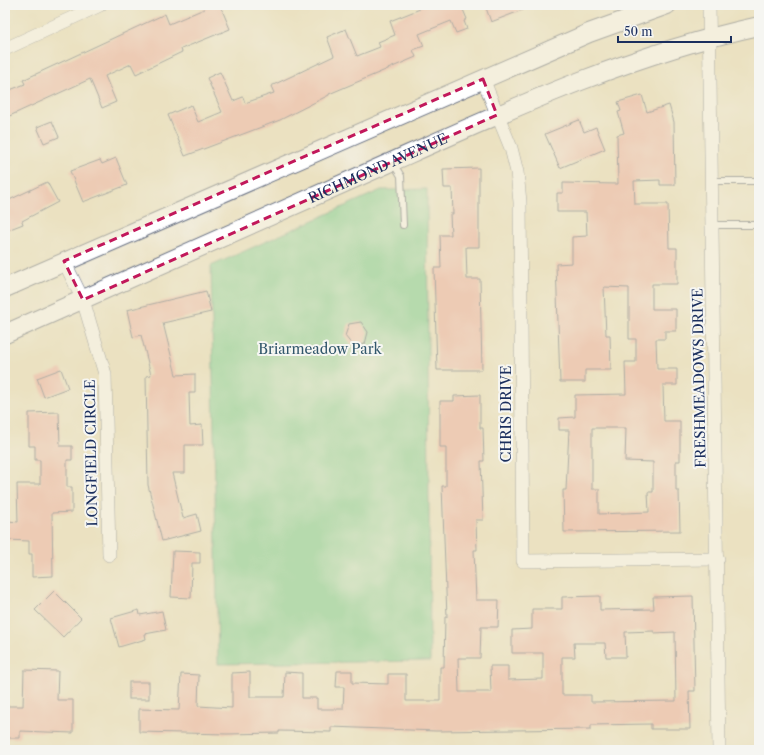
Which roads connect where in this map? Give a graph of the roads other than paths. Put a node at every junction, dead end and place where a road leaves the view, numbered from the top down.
1 (100, 5) edge
2 (667, 5) edge
3 (709, 5) edge
4 (759, 26) edge
5 (710, 36) junction
6 (5, 49) edge
7 (483, 79) junction
8 (497, 115) junction
9 (392, 162) junction
10 (712, 181) junction
11 (759, 181) edge
12 (403, 225) dead end
13 (713, 225) junction
14 (759, 225) edge
15 (64, 261) junction
16 (5, 288) edge
17 (83, 300) junction
18 (5, 334) edge
19 (109, 555) dead end
20 (718, 559) junction
21 (719, 750) edge

1 - 6 street
2 - 7 main road
3 - 5 street, FRESHMEADOWS DRIVE
4 - 5 main road, RICHMOND AVENUE
5 - 8 main road, RICHMOND AVENUE
5 - 10 street, FRESHMEADOWS DRIVE
7 - 8 street, CHRIS DRIVE
7 - 15 main road
8 - 9 main road, RICHMOND AVENUE
8 - 20 street, CHRIS DRIVE
9 - 12 lane
9 - 17 main road, RICHMOND AVENUE
10 - 11 lane
10 - 13 street, FRESHMEADOWS DRIVE
13 - 14 lane
13 - 20 street, FRESHMEADOWS DRIVE
15 - 16 main road
15 - 17 street, LONGFIELD CIRCLE
17 - 18 main road, RICHMOND AVENUE
17 - 19 street, LONGFIELD CIRCLE
20 - 21 street, FRESHMEADOWS DRIVE

